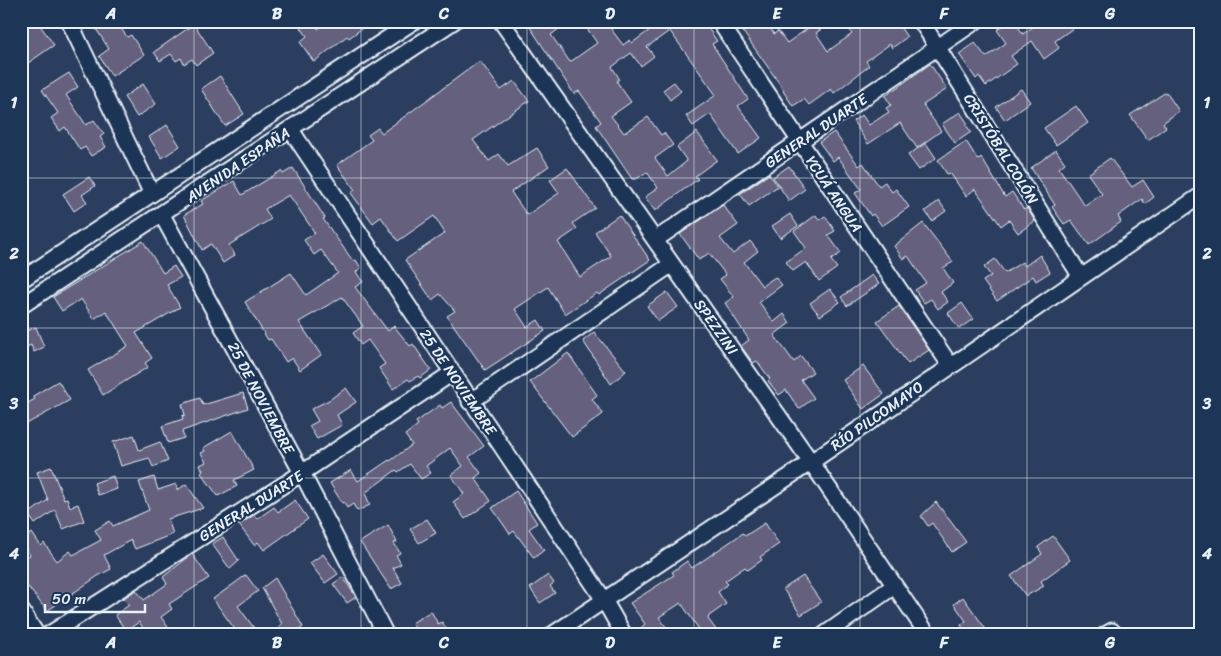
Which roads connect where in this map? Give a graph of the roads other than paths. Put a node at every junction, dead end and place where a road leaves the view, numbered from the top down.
1 (69, 21) edge
2 (414, 21) edge
3 (454, 21) edge
4 (501, 21) edge
5 (719, 21) edge
6 (922, 21) edge
7 (976, 21) edge
8 (938, 48) junction
9 (291, 130) junction
10 (799, 142) junction
11 (152, 194) junction
12 (1200, 196) edge
13 (162, 215) junction
14 (655, 240) junction
15 (672, 264) junction
16 (1081, 277) junction
17 (21, 280) edge
18 (21, 306) edge
19 (950, 365) junction
20 (452, 373) junction
21 (470, 402) junction
22 (811, 462) junction
23 (302, 473) junction
24 (894, 586) junction
25 (604, 600) junction
26 (21, 610) edge
27 (37, 635) edge
28 (48, 635) edge
29 (386, 635) edge
30 (552, 635) edge
31 (624, 635) edge
32 (824, 635) edge
33 (928, 635) edge

1 - 11 street
2 - 11 street, AVENIDA ESPAÑA
3 - 9 street, AVENIDA ESPAÑA
4 - 14 street, SPEZZINI
5 - 10 street, YCUÁ ANGUA
6 - 8 street, CRISTÓBAL COLÓN
7 - 8 street, GENERAL DUARTE
8 - 10 street, GENERAL DUARTE
8 - 16 street, CRISTÓBAL COLÓN
9 - 13 street, AVENIDA ESPAÑA
9 - 20 street, 25 DE NOVIEMBRE
10 - 14 street, GENERAL DUARTE
10 - 19 street, YCUÁ ANGUA
11 - 17 street, AVENIDA ESPAÑA
12 - 16 street, RÍO PILCOMAYO
13 - 18 street, AVENIDA ESPAÑA
13 - 23 street, 25 DE NOVIEMBRE
14 - 15 street, SPEZZINI
15 - 21 street
15 - 22 street, SPEZZINI
16 - 19 street, RÍO PILCOMAYO
19 - 22 street, RÍO PILCOMAYO
20 - 21 street, 25 DE NOVIEMBRE
20 - 23 street, GENERAL DUARTE
21 - 25 street, 25 DE NOVIEMBRE
22 - 24 street, SPEZZINI
22 - 25 street, RÍO PILCOMAYO
23 - 28 street, GENERAL DUARTE
23 - 29 street, 25 DE NOVIEMBRE
24 - 32 street
24 - 33 street, SPEZZINI
25 - 30 street, RÍO PILCOMAYO
25 - 31 street, 25 DE NOVIEMBRE
26 - 27 street

